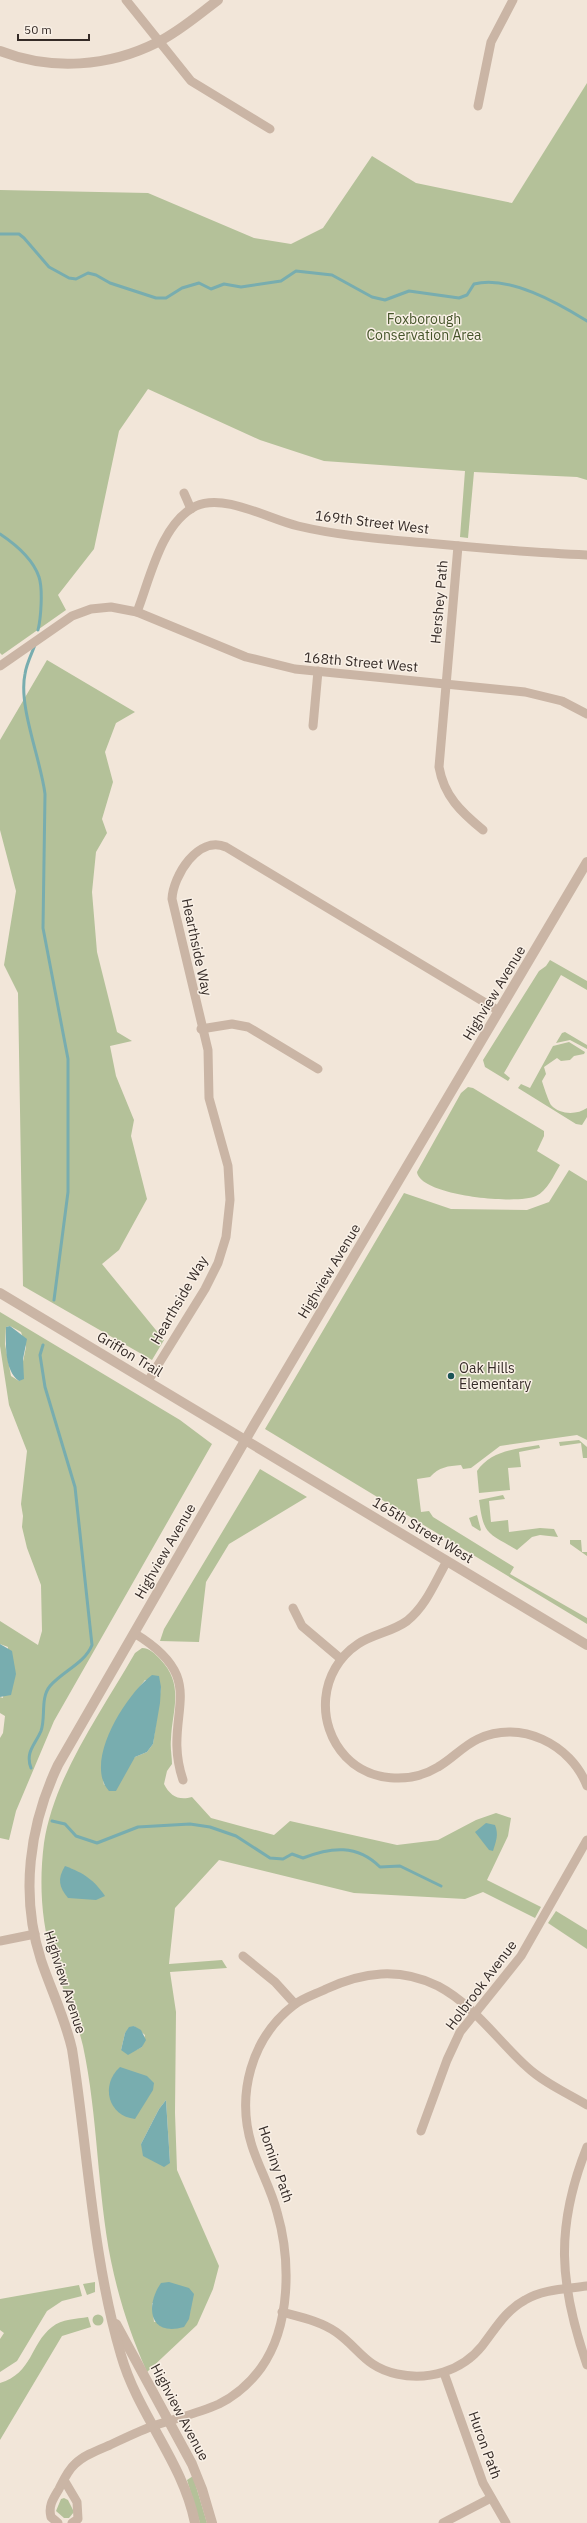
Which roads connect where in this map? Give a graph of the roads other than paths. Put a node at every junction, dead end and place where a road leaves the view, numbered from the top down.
1 (126, 0) edge
2 (218, 0) edge
3 (513, 0) edge
4 (159, 42) junction
5 (0, 51) edge
6 (478, 106) dead end
7 (270, 129) dead end
8 (184, 493) dead end
9 (191, 509) junction
10 (458, 546) junction
11 (587, 555) edge
12 (137, 612) junction
13 (0, 666) edge
14 (318, 672) junction
15 (446, 684) junction
16 (587, 714) edge
17 (313, 726) dead end
18 (483, 830) dead end
19 (587, 862) edge
20 (499, 1011) junction
21 (201, 1028) junction
22 (318, 1069) dead end
23 (0, 1293) edge
24 (148, 1381) junction
25 (245, 1440) junction
26 (447, 1561) junction
27 (293, 1608) dead end
28 (134, 1633) junction
29 (587, 1645) edge
30 (341, 1659) junction
31 (183, 1780) dead end
32 (587, 1786) edge
33 (587, 1840) edge
34 (34, 1934) junction
35 (0, 1941) edge
36 (243, 1956) dead end
37 (295, 2004) junction
38 (475, 2014) junction
39 (587, 2105) edge
40 (421, 2131) dead end
41 (587, 2147) edge
42 (587, 2286) edge
43 (567, 2289) junction
44 (282, 2312) junction
45 (113, 2319) junction
46 (587, 2365) edge
47 (444, 2373) junction
48 (168, 2421) junction
49 (153, 2426) junction
50 (64, 2480) junction
51 (490, 2498) junction
52 (58, 2523) edge
53 (72, 2523) edge
54 (195, 2523) edge
55 (212, 2523) edge
56 (443, 2523) edge
57 (506, 2523) edge

1 - 4 street
2 - 4 street
3 - 6 street
4 - 5 street
4 - 7 street
8 - 9 street
9 - 10 street, 169th Street West
9 - 12 street, 169th Street West
10 - 11 street, 169th Street West
10 - 15 street, Hershey Path
12 - 13 street, 168th Street West
12 - 14 street, 168th Street West
14 - 15 street, 168th Street West
14 - 17 street
15 - 16 street, 168th Street West
15 - 18 street, Hershey Path
19 - 20 street, Highview Avenue
20 - 21 street, Hearthside Way
20 - 25 street, Highview Avenue
21 - 22 street
21 - 24 street, Hearthside Way
23 - 24 street, Griffon Trail
24 - 25 street, Griffon Trail
25 - 26 street, 165th Street West
25 - 28 street, Highview Avenue
26 - 29 street, 165th Street West
26 - 30 street
27 - 30 street
28 - 31 street
28 - 34 street, Highview Avenue
30 - 32 street
33 - 38 street, Holbrook Avenue
34 - 35 street
34 - 45 street, Highview Avenue
36 - 37 street
37 - 38 street, Hominy Path
37 - 44 street, Hominy Path
38 - 39 street, Hominy Path
38 - 40 street, Holbrook Avenue
41 - 43 street
42 - 43 street
43 - 46 street
43 - 47 street
44 - 47 street
44 - 48 street, Hominy Path
45 - 48 street, Highview Avenue
45 - 49 street, Highview Avenue
47 - 51 street, Huron Path
48 - 49 street, Hominy Path
48 - 55 street, Highview Avenue
49 - 50 street, Hominy Path
49 - 54 street, Highview Avenue
50 - 52 street, Hominy Path
50 - 53 street
51 - 56 street
51 - 57 street, Huron Path

